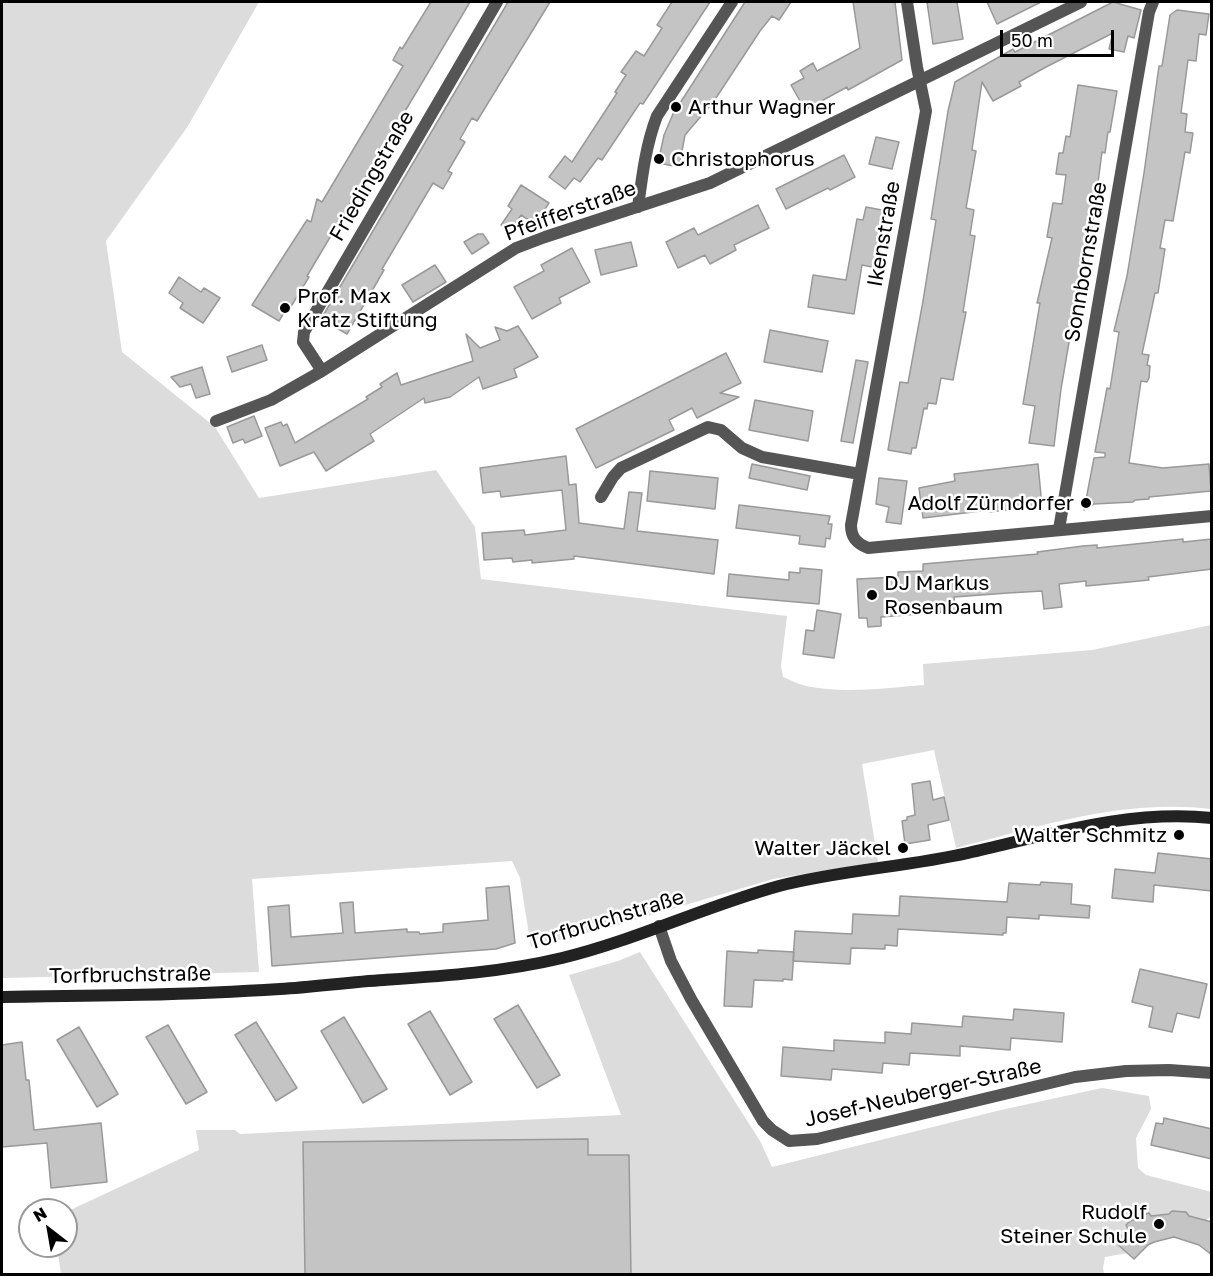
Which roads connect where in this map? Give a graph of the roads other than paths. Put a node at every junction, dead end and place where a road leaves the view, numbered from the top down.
1 (497, 2) edge
2 (732, 2) edge
3 (907, 2) edge
4 (1081, 2) edge
5 (1153, 2) edge
6 (919, 82) junction
7 (638, 207) junction
8 (321, 371) junction
9 (216, 421) dead end
10 (860, 474) junction
11 (601, 497) dead end
12 (1212, 516) edge
13 (1059, 529) junction
14 (1212, 818) edge
15 (659, 926) junction
16 (2, 997) edge
17 (1212, 1073) edge

1 - 8 street, Friedingstraße
2 - 7 street
3 - 6 street, Ikenstraße
4 - 6 street, Pfeifferstraße
5 - 13 street, Sonnbornstraße
6 - 7 street, Pfeifferstraße
6 - 10 street, Ikenstraße
7 - 8 street, Pfeifferstraße
8 - 9 street, Pfeifferstraße
10 - 11 street
10 - 13 street, Ikenstraße
12 - 13 street
14 - 15 main road, Torfbruchstraße
15 - 16 main road, Torfbruchstraße
15 - 17 street, Josef-Neuberger-Straße

